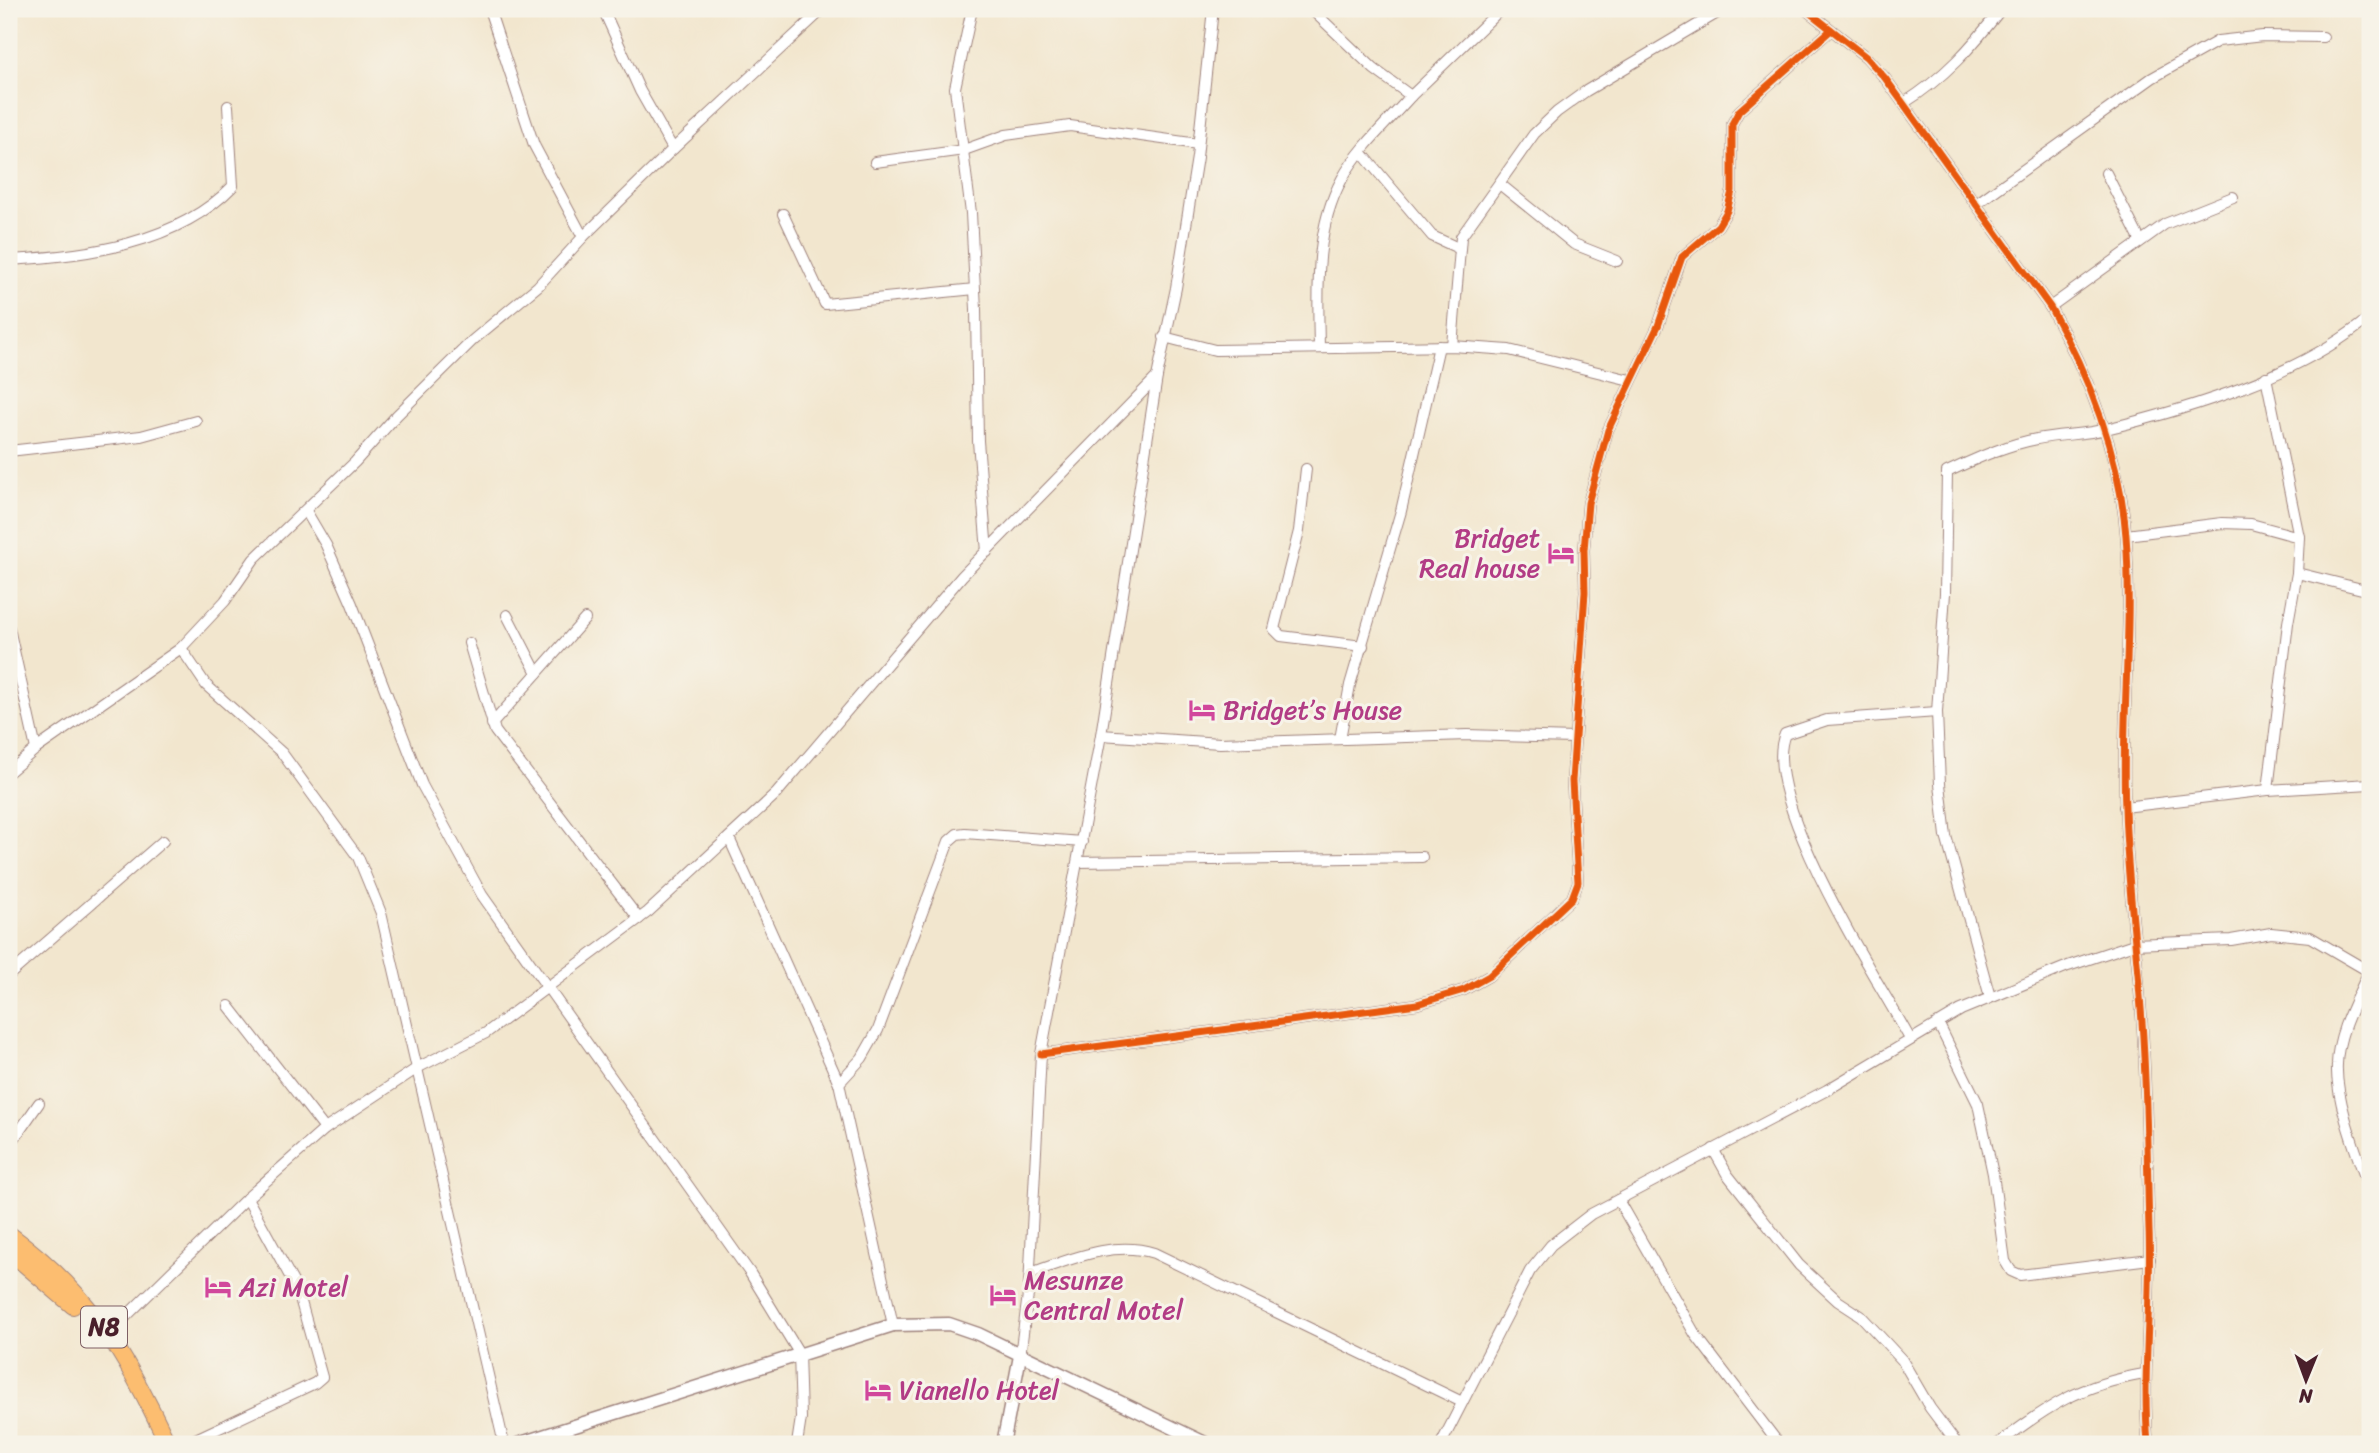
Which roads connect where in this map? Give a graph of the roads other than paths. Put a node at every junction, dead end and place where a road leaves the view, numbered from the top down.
1 (489, 9) edge
2 (603, 9) edge
3 (823, 9) edge
4 (972, 9) edge
5 (1213, 9) edge
6 (1311, 9) edge
7 (1501, 9) edge
8 (1724, 9) edge
9 (1805, 9) edge
10 (2001, 9) edge
11 (1831, 30) junction
12 (2323, 37) dead end
13 (1410, 96) junction
14 (1903, 103) junction
15 (228, 106) dead end
16 (1198, 144) junction
17 (673, 149) junction
18 (964, 150) junction
19 (1362, 153) junction
20 (875, 162) dead end
21 (2106, 173) dead end
22 (1501, 185) junction
23 (2233, 197) dead end
24 (1976, 204) junction
25 (783, 214) dead end
26 (583, 237) junction
27 (2140, 240) junction
28 (1458, 248) junction
29 (9, 260) edge
30 (1617, 261) dead end
31 (975, 289) junction
32 (2050, 306) junction
33 (2370, 317) edge
34 (1164, 337) junction
35 (1439, 346) junction
36 (1452, 346) junction
37 (1319, 348) junction
38 (1157, 377) junction
39 (2266, 377) junction
40 (1630, 380) junction
41 (196, 421) dead end
42 (2104, 430) junction
43 (9, 451) edge
44 (1306, 469) dead end
45 (306, 512) junction
46 (2126, 535) junction
47 (2299, 537) junction
48 (987, 552) junction
49 (2297, 573) junction
50 (2370, 591) edge
51 (507, 615) dead end
52 (585, 618) dead end
53 (9, 628) edge
54 (469, 643) dead end
55 (1363, 646) junction
56 (181, 648) junction
57 (537, 673) junction
58 (1937, 712) junction
59 (492, 724) junction
60 (1101, 735) junction
61 (1574, 738) junction
62 (1340, 739) junction
63 (36, 749) junction
64 (9, 772) edge
65 (2370, 784) edge
66 (2268, 790) junction
67 (2124, 807) junction
68 (729, 838) junction
69 (163, 841) dead end
70 (1082, 842) junction
71 (1422, 857) dead end
72 (1078, 862) junction
73 (639, 919) junction
74 (2134, 944) junction
75 (2370, 972) edge
76 (9, 975) edge
77 (549, 988) junction
78 (1990, 997) junction
79 (229, 1006) dead end
80 (1938, 1023) junction
81 (1910, 1039) junction
82 (1041, 1054) junction
83 (419, 1067) junction
84 (839, 1083) junction
85 (39, 1103) dead end
86 (325, 1129) junction
87 (9, 1146) edge
88 (1713, 1149) junction
89 (2370, 1191) edge
90 (247, 1198) junction
91 (1618, 1199) junction
92 (10, 1242) edge
93 (2150, 1259) junction
94 (1030, 1273) junction
95 (893, 1325) junction
96 (106, 1336) junction
97 (799, 1353) junction
98 (1020, 1356) junction
99 (2144, 1374) junction
100 (1462, 1402) junction
101 (157, 1444) edge
102 (168, 1444) edge
103 (185, 1444) edge
104 (504, 1444) edge
105 (518, 1444) edge
106 (797, 1444) edge
107 (1003, 1444) edge
108 (1207, 1444) edge
109 (1441, 1444) edge
110 (1779, 1444) edge
111 (1957, 1444) edge
112 (1998, 1444) edge
113 (2148, 1444) edge

1 - 26 street
2 - 17 street
3 - 17 street
4 - 18 street
5 - 16 street
6 - 13 street
7 - 13 street
8 - 22 street
9 - 11 street
10 - 14 street
11 - 14 street
11 - 40 street
12 - 24 street
13 - 19 street
14 - 24 street
15 - 29 street
16 - 18 street
16 - 34 street
17 - 26 street
18 - 20 street
18 - 31 street
19 - 28 street
19 - 37 street
21 - 27 street
22 - 28 street
22 - 30 street
23 - 27 street
24 - 32 street
25 - 31 street
26 - 45 street
27 - 32 street
28 - 36 street
31 - 48 street
32 - 42 street
33 - 39 street
34 - 37 street
34 - 38 street
35 - 36 street
35 - 37 street
35 - 55 street
36 - 40 street
38 - 48 street
38 - 60 street
39 - 42 street
39 - 47 street
40 - 61 street
41 - 43 street
42 - 46 street
42 - 58 street
44 - 55 street
45 - 56 street
45 - 77 street
46 - 47 street
46 - 67 street
47 - 49 street
48 - 68 street
49 - 50 street
49 - 66 street
51 - 57 street
52 - 57 street
53 - 63 street
54 - 59 street
55 - 62 street
56 - 63 street
56 - 83 street
57 - 59 street
58 - 78 street
58 - 81 street
59 - 73 street
60 - 62 street
60 - 70 street
61 - 62 street
61 - 82 street
63 - 64 street
65 - 66 street
66 - 67 street
67 - 74 street
68 - 73 street
68 - 84 street
69 - 76 street
70 - 72 street
70 - 84 street
71 - 72 street
72 - 82 street
73 - 77 street
74 - 75 street
74 - 78 street
74 - 93 street
75 - 89 street
77 - 83 street
77 - 97 street
78 - 80 street
79 - 86 street
80 - 81 street
80 - 93 street
81 - 88 street
82 - 94 street
83 - 86 street
83 - 104 street
84 - 95 street
85 - 87 street
86 - 90 street
88 - 91 street
88 - 111 street
90 - 96 street
90 - 103 street
91 - 100 street
91 - 110 street
92 - 96 highway, N8
93 - 99 street
94 - 98 street
94 - 100 street
95 - 97 street
95 - 98 street
96 - 101 highway, N8
96 - 102 highway, N8
97 - 105 street
97 - 106 street
98 - 107 street
98 - 108 street
99 - 112 street
99 - 113 street
100 - 109 street

